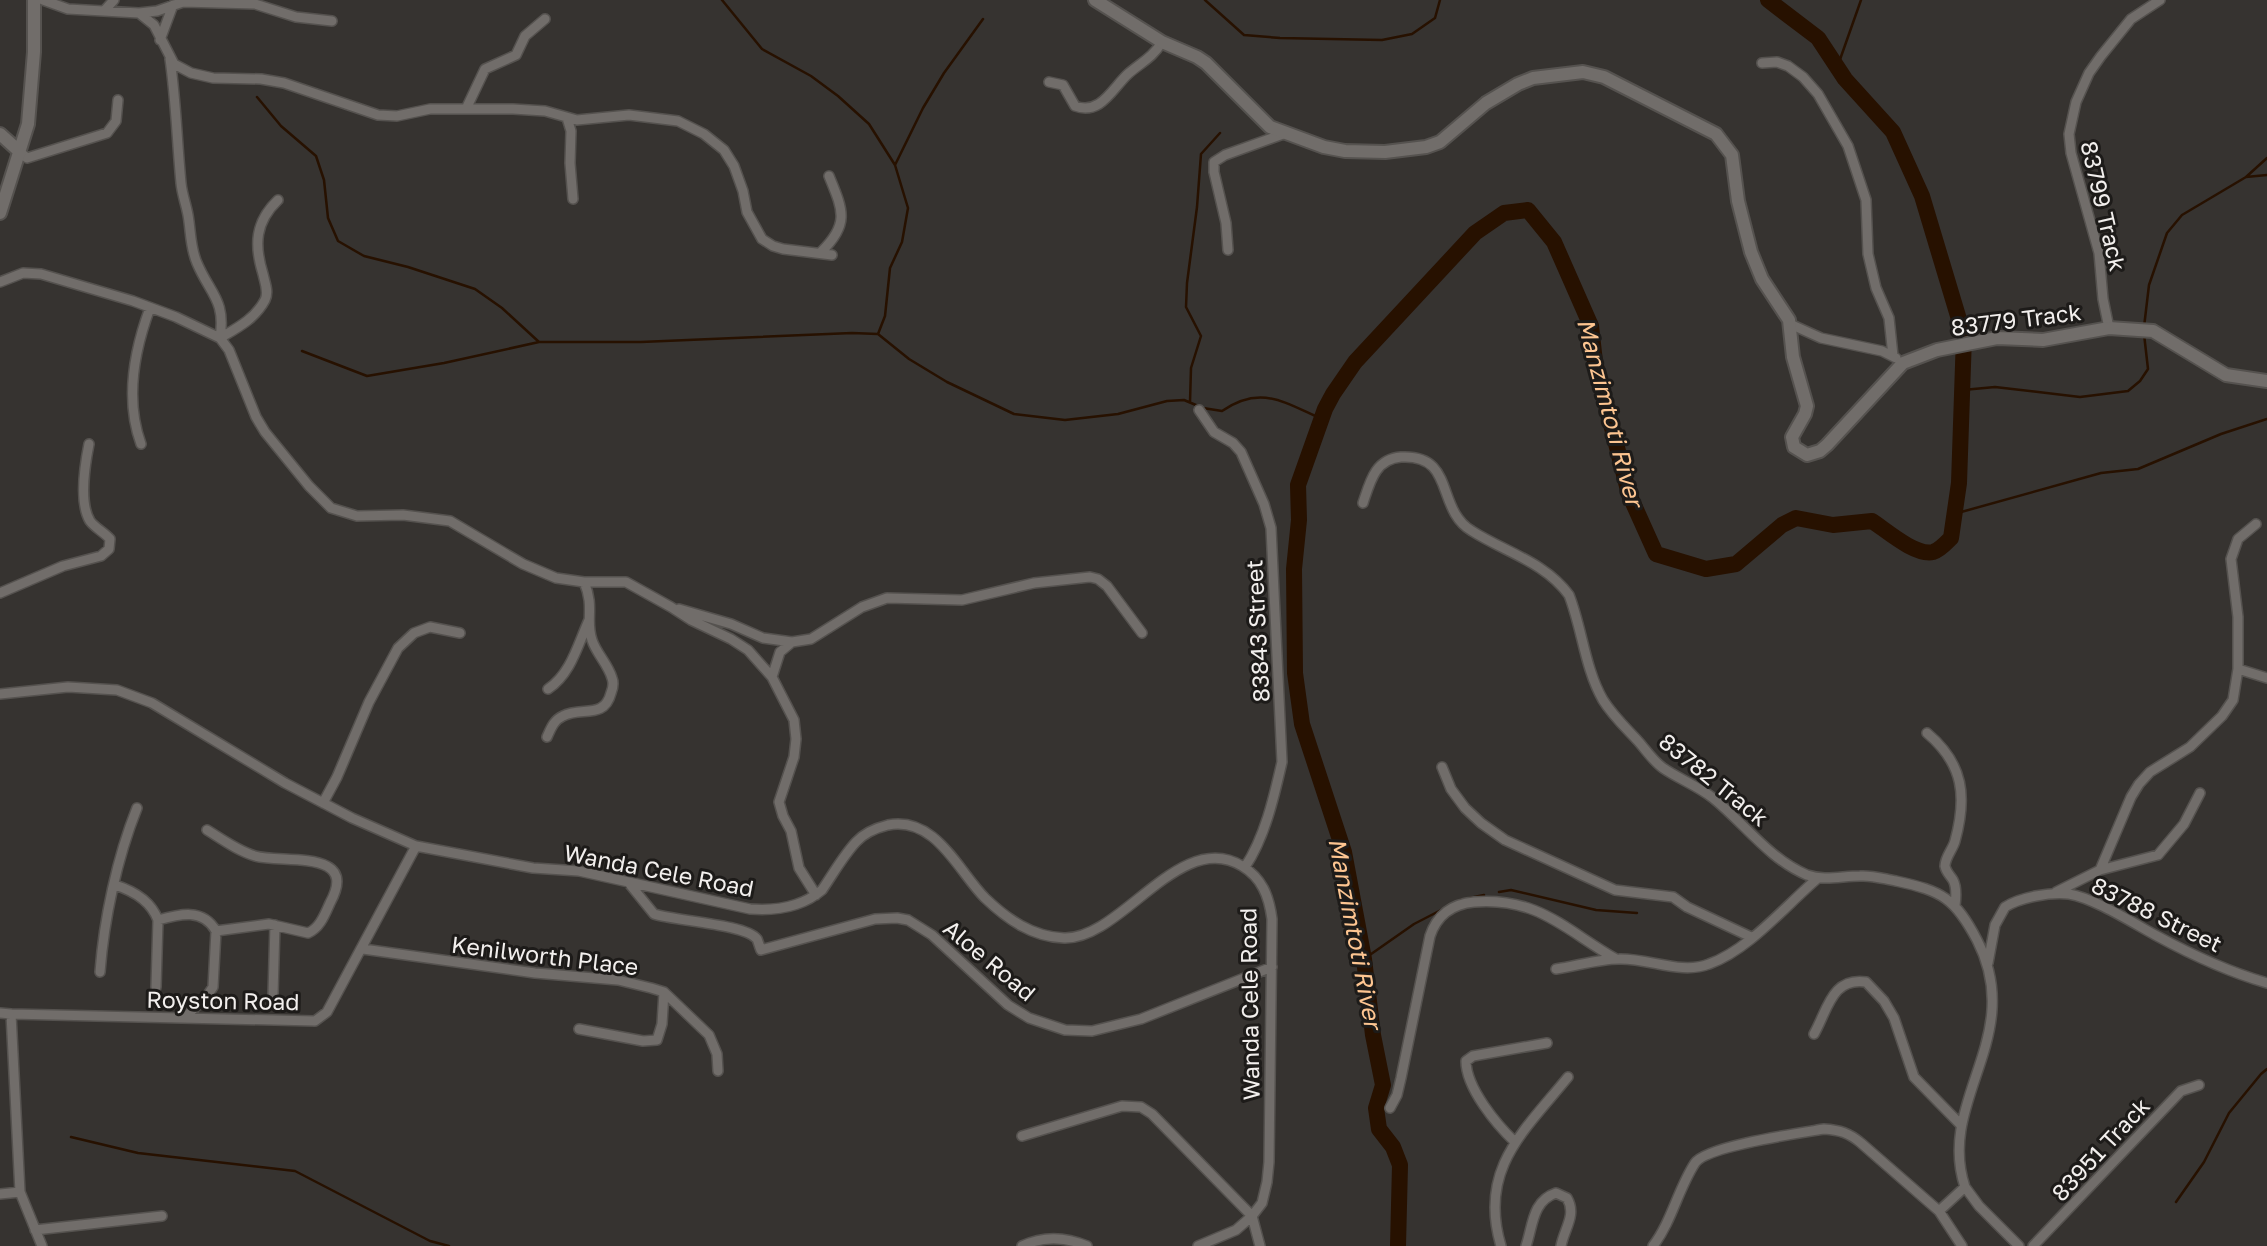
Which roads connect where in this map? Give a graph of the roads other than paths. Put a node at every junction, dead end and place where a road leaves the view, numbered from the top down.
1 (34, 0) edge
2 (43, 0) edge
3 (114, 0) edge
4 (1095, 0) edge
5 (2160, 0) edge
6 (178, 2) edge
7 (104, 11) junction
8 (139, 13) junction
9 (545, 19) dead end
10 (332, 21) dead end
11 (160, 40) junction
12 (1162, 42) junction
13 (170, 58) junction
14 (1762, 63) dead end
15 (1049, 82) dead end
16 (118, 100) dead end
17 (466, 109) junction
18 (567, 118) junction
19 (1286, 133) junction
20 (0, 134) edge
21 (24, 155) junction
22 (830, 176) dead end
23 (573, 199) dead end
24 (278, 200) dead end
25 (0, 213) edge
26 (1228, 250) dead end
27 (821, 252) junction
28 (832, 255) dead end
29 (0, 282) edge
30 (150, 308) junction
31 (1790, 324) junction
32 (2109, 328) junction
33 (220, 338) junction
34 (1898, 360) junction
35 (2267, 381) edge
36 (1199, 410) dead end
37 (89, 444) dead end
38 (141, 444) dead end
39 (1363, 503) dead end
40 (2256, 524) dead end
41 (584, 582) junction
42 (0, 593) edge
43 (671, 607) junction
44 (591, 615) junction
45 (460, 633) dead end
46 (1142, 633) dead end
47 (792, 642) junction
48 (2238, 669) junction
49 (772, 677) junction
50 (2267, 678) edge
51 (548, 689) dead end
52 (0, 694) edge
53 (1927, 733) dead end
54 (547, 737) dead end
55 (1442, 766) dead end
56 (2200, 793) dead end
57 (323, 803) junction
58 (137, 808) dead end
59 (207, 830) dead end
60 (416, 846) junction
61 (1245, 867) junction
62 (2100, 870) junction
63 (1818, 878) junction
64 (628, 882) junction
65 (115, 885) junction
66 (2054, 893) junction
67 (816, 895) junction
68 (1955, 906) junction
69 (158, 920) junction
70 (275, 925) junction
71 (216, 931) junction
72 (1751, 937) junction
73 (363, 949) junction
74 (1615, 959) junction
75 (1988, 963) junction
76 (1272, 967) junction
77 (1556, 969) dead end
78 (100, 972) dead end
79 (2267, 983) edge
80 (156, 987) dead end
81 (664, 992) junction
82 (273, 994) dead end
83 (0, 1013) edge
84 (11, 1014) junction
85 (184, 1018) junction
86 (579, 1029) dead end
87 (1814, 1034) dead end
88 (1547, 1043) dead end
89 (718, 1071) dead end
90 (1568, 1077) dead end
91 (2199, 1085) dead end
92 (1390, 1108) dead end
93 (1961, 1125) junction
94 (1022, 1136) dead end
95 (1516, 1142) junction
96 (1965, 1187) junction
97 (20, 1192) junction
98 (0, 1194) edge
99 (1939, 1211) junction
100 (162, 1216) dead end
101 (1252, 1216) junction
102 (35, 1230) junction
103 (42, 1246) edge
104 (1022, 1246) edge
105 (1087, 1246) edge
106 (1198, 1246) edge
107 (1260, 1246) edge
108 (1501, 1246) edge
109 (1526, 1246) edge
110 (1561, 1246) edge
111 (1653, 1246) edge
112 (1962, 1246) edge
113 (2019, 1246) edge
114 (2033, 1246) edge

1 - 21 street
2 - 7 street
3 - 7 street
4 - 12 street, 83779 Track
5 - 32 street, 83799 Track
6 - 8 street
6 - 10 street
6 - 11 street
7 - 8 street
8 - 11 street
9 - 17 street
11 - 13 street
12 - 15 street
12 - 19 street, 83779 Track
13 - 17 street
13 - 33 street
14 - 34 street
16 - 21 street
17 - 18 street
18 - 23 street
18 - 27 street
19 - 26 street
19 - 31 street, 83779 Track
20 - 21 street
21 - 25 street
22 - 27 street
24 - 33 street
27 - 28 street
29 - 30 street
30 - 33 street
30 - 38 street
31 - 34 street
31 - 34 street, 83779 Track
32 - 34 street, 83779 Track
32 - 35 street, 83779 Track
33 - 41 street
36 - 61 street, 83843 Street
37 - 42 street
39 - 63 street, 83782 Track
40 - 48 street
41 - 43 street
41 - 44 street
43 - 47 street
43 - 49 street
44 - 51 street
44 - 54 street
45 - 57 street
46 - 47 street
47 - 49 street
48 - 50 street
48 - 62 street
49 - 67 street
52 - 57 street, Wanda Cele Road
53 - 68 street
55 - 72 street
56 - 62 street
57 - 60 street, Wanda Cele Road
58 - 65 street
59 - 70 street
60 - 64 street, Wanda Cele Road
60 - 73 street, Royston Road
61 - 67 street
61 - 76 street, Wanda Cele Road
62 - 66 street
63 - 68 street, 83782 Track
63 - 72 street
64 - 67 street, Wanda Cele Road
64 - 76 street, Aloe Road
65 - 69 street
65 - 78 street
66 - 75 street, 83788 Street
66 - 79 street, 83788 Street
68 - 75 street, 83782 Track
69 - 71 street
69 - 80 street
70 - 71 street
70 - 82 street
71 - 85 street
72 - 74 street
73 - 81 street, Kenilworth Place
73 - 85 street, Royston Road
74 - 77 street
74 - 92 street
75 - 93 street, 83782 Track
76 - 101 street, Wanda Cele Road
81 - 86 street
81 - 89 street, Kenilworth Place
83 - 84 street, Royston Road
84 - 85 street, Royston Road
84 - 97 street
87 - 93 street
88 - 95 street
90 - 95 street
91 - 114 street, 83951 Track
93 - 96 street, 83782 Track
94 - 101 street
95 - 108 street
96 - 99 street
96 - 113 street
97 - 98 street
97 - 102 street
99 - 111 street
99 - 112 street
100 - 102 street
101 - 106 street
101 - 107 street
102 - 103 street
104 - 105 street
109 - 110 street

